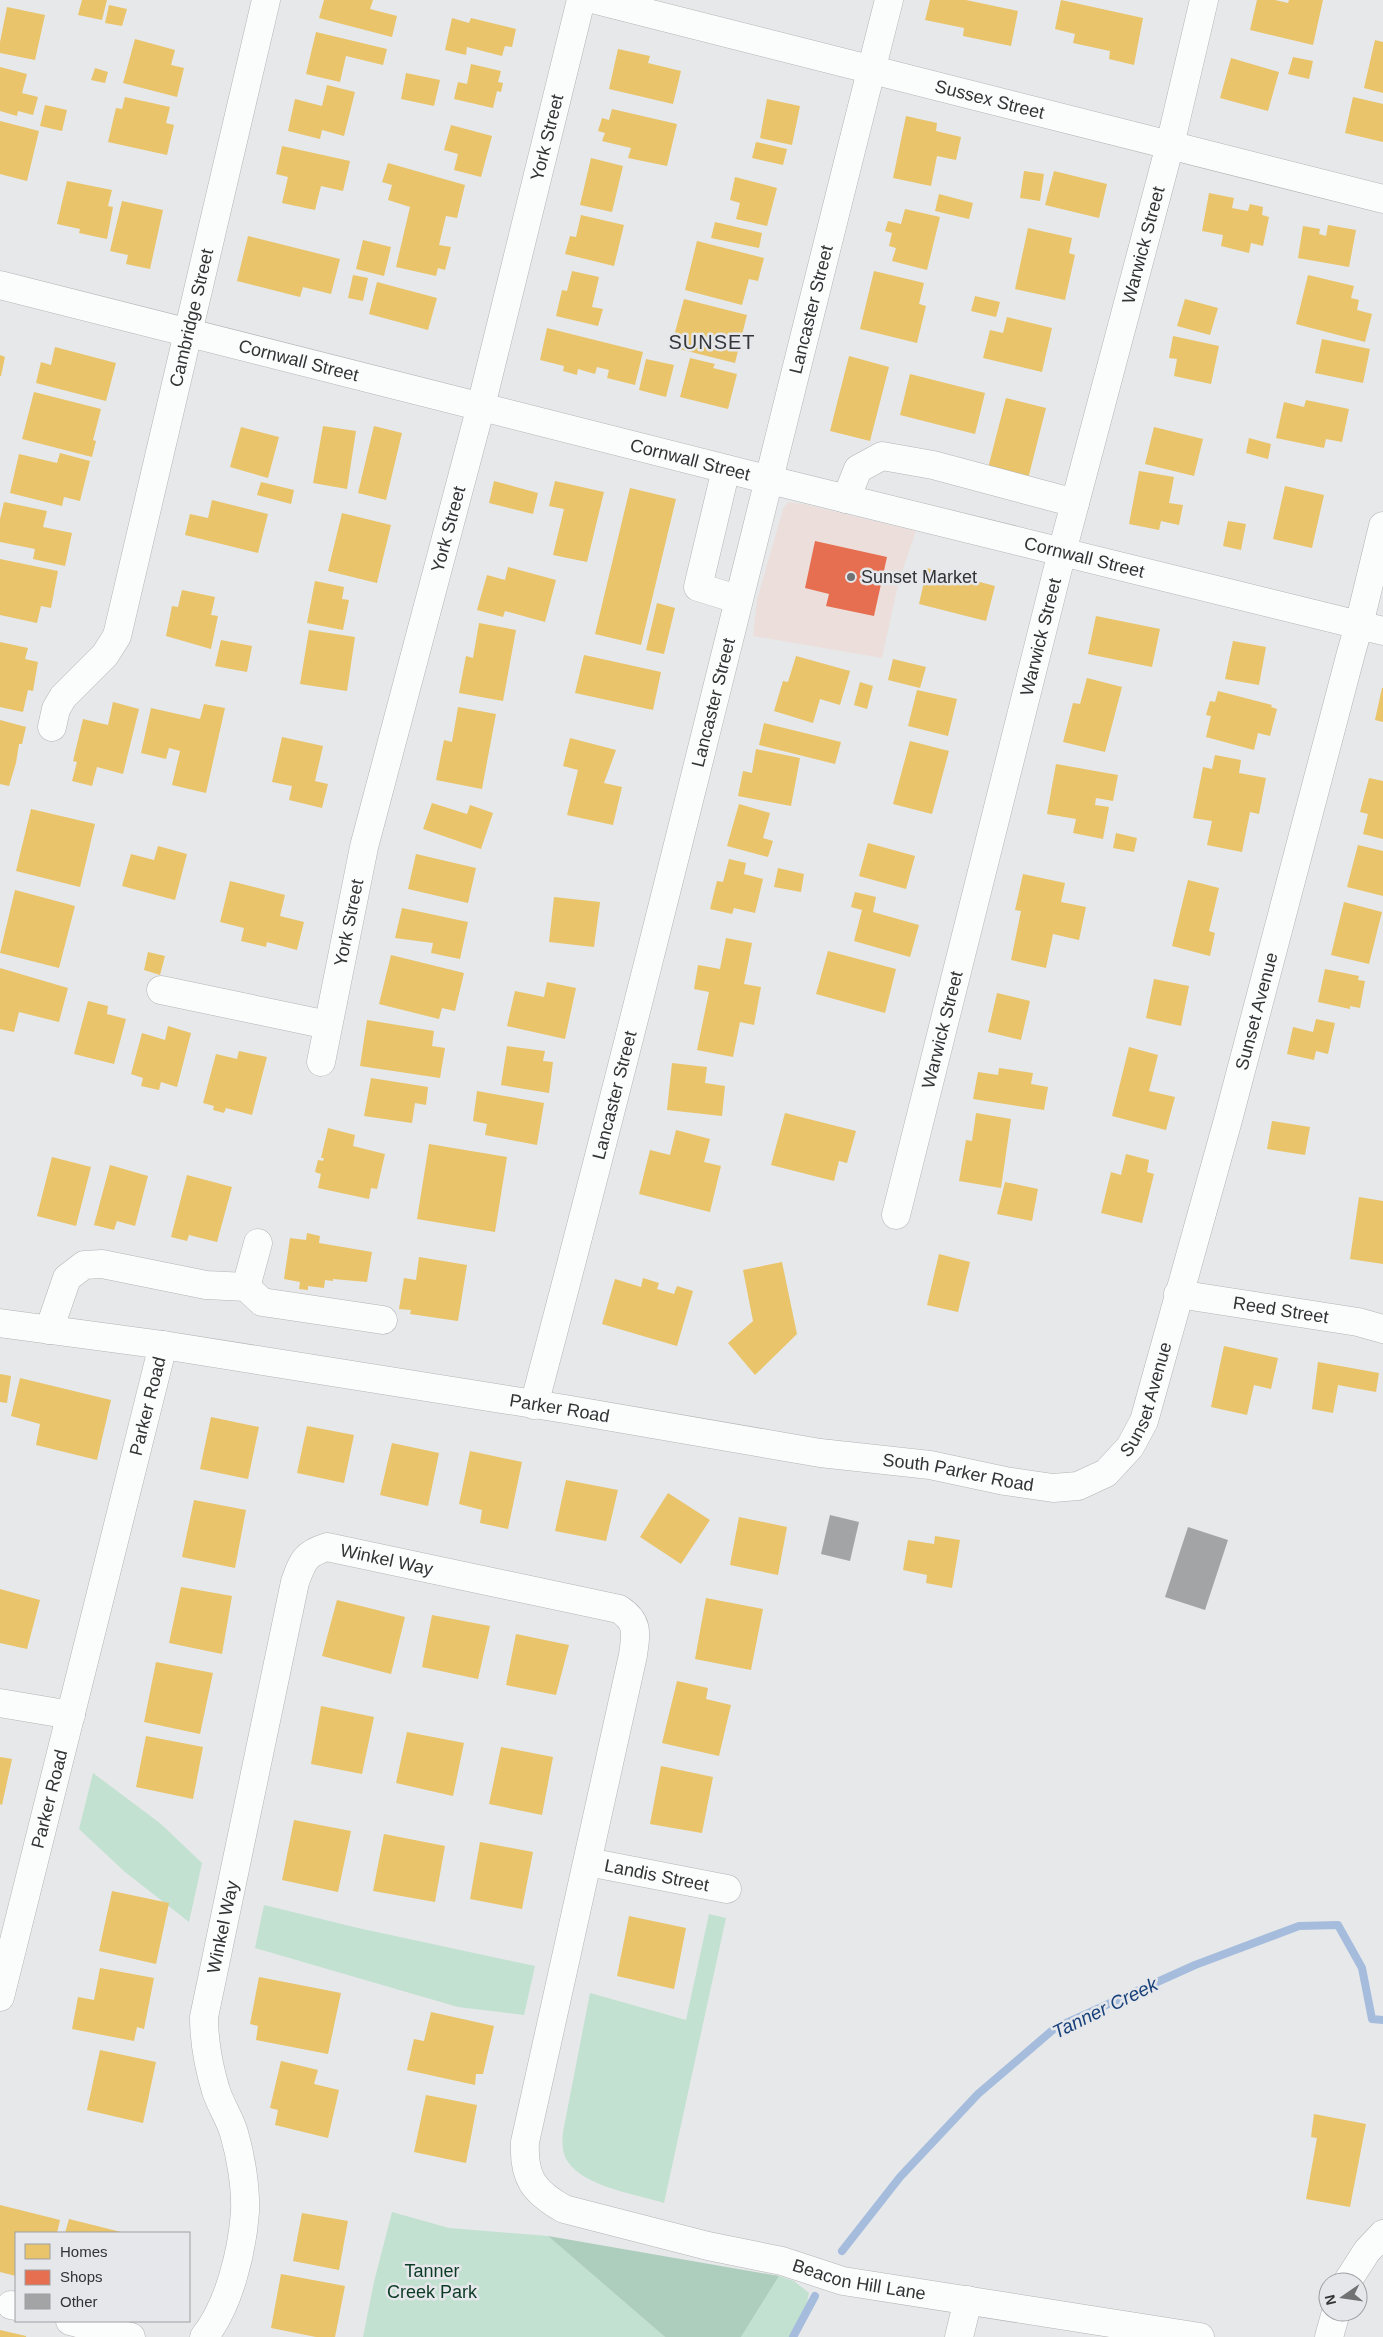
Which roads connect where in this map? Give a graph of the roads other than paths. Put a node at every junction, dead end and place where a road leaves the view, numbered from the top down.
1 (266, 0) edge
2 (581, 0) edge
3 (596, 0) edge
4 (889, 0) edge
5 (1204, 0) edge
6 (871, 70) junction
7 (1170, 145) junction
8 (1383, 199) edge
9 (0, 285) edge
10 (189, 332) junction
11 (481, 406) junction
12 (726, 469) junction
13 (770, 480) junction
14 (846, 499) junction
15 (1075, 503) junction
16 (1383, 526) edge
17 (1062, 552) junction
18 (738, 599) junction
19 (1371, 628) edge
20 (52, 727) dead end
21 (161, 990) dead end
22 (328, 1025) junction
23 (321, 1062) dead end
24 (896, 1215) dead end
25 (258, 1244) dead end
26 (246, 1286) junction
27 (1178, 1294) junction
28 (383, 1320) dead end
29 (0, 1323) edge
30 (1383, 1329) edge
31 (49, 1330) junction
32 (163, 1345) junction
33 (534, 1405) junction
34 (820, 1453) joint
35 (1097, 1479) joint
36 (0, 1703) edge
37 (71, 1714) junction
38 (588, 1862) junction
39 (727, 1889) dead end
40 (0, 1997) edge
41 (532, 2183) joint
42 (1383, 2234) edge
43 (1353, 2272) edge
44 (968, 2300) junction
45 (74, 2322) edge
46 (1333, 2322) edge
47 (131, 2337) edge
48 (204, 2337) edge
49 (959, 2337) edge
50 (1200, 2337) edge
51 (1329, 2337) edge

1 - 10 street, Cambridge Street
2 - 11 street, York Street
3 - 6 street, Sussex Street
4 - 6 street, Lancaster Street
5 - 7 street, Warwick Street
6 - 7 street, Sussex Street
6 - 13 street, Lancaster Street
7 - 8 street, Sussex Street
7 - 15 street, Warwick Street
9 - 10 street, Cornwall Street
10 - 11 street, Cornwall Street
10 - 20 street, Cambridge Street
11 - 12 street, Cornwall Street
11 - 22 street, York Street
12 - 13 street, Cornwall Street
12 - 18 street
13 - 14 street, Cornwall Street
13 - 18 street, Lancaster Street
14 - 15 street
14 - 17 street, Cornwall Street
15 - 17 street, Warwick Street
16 - 19 street, Sunset Avenue
17 - 19 street, Cornwall Street
17 - 24 street, Warwick Street
18 - 33 street, Lancaster Street
19 - 27 street, Sunset Avenue
21 - 22 street
22 - 23 street, York Street
25 - 26 street
26 - 28 street
26 - 31 street
27 - 30 street, Reed Street
27 - 35 street, Sunset Avenue
29 - 31 street
31 - 32 street
32 - 33 street, Parker Road
32 - 37 street, Parker Road
33 - 34 street, Parker Road
34 - 35 street, South Parker Road
36 - 37 street
37 - 40 street, Parker Road
38 - 39 street, Landis Street
38 - 41 street, Winkel Way
38 - 48 street, Winkel Way
41 - 44 street, Beacon Hill Lane
42 - 43 street
44 - 49 street
44 - 50 street, Beacon Hill Lane
45 - 47 street
46 - 51 street

